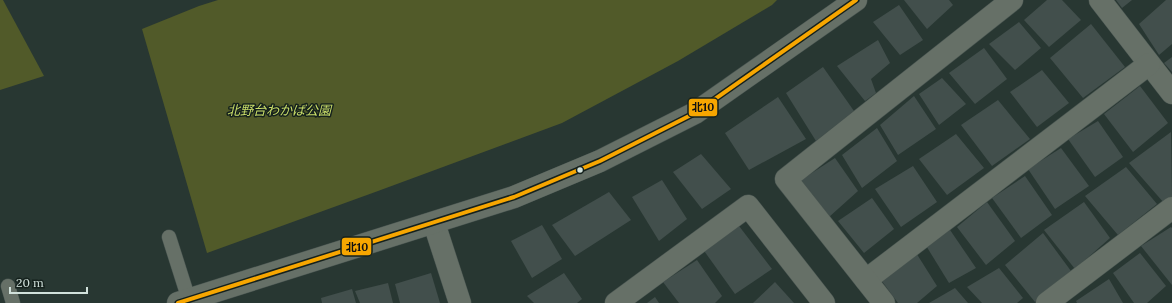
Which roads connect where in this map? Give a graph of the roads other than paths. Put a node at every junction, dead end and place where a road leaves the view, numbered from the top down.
1 (856, 0) edge
2 (1012, 0) edge
3 (1100, 0) edge
4 (1149, 64) junction
5 (1172, 93) edge
6 (1172, 208) edge
7 (434, 223) junction
8 (169, 237) dead end
9 (866, 280) junction
10 (8, 286) dead end
11 (184, 301) edge
12 (13, 303) edge
13 (460, 303) edge
14 (616, 303) edge
15 (824, 303) edge
16 (884, 303) edge
17 (1048, 303) edge

1 - 7 street
2 - 9 street
3 - 4 street
4 - 5 street
4 - 9 street
6 - 17 street
7 - 11 street
7 - 13 street
8 - 11 lane
9 - 16 street
10 - 12 lane
14 - 15 street

